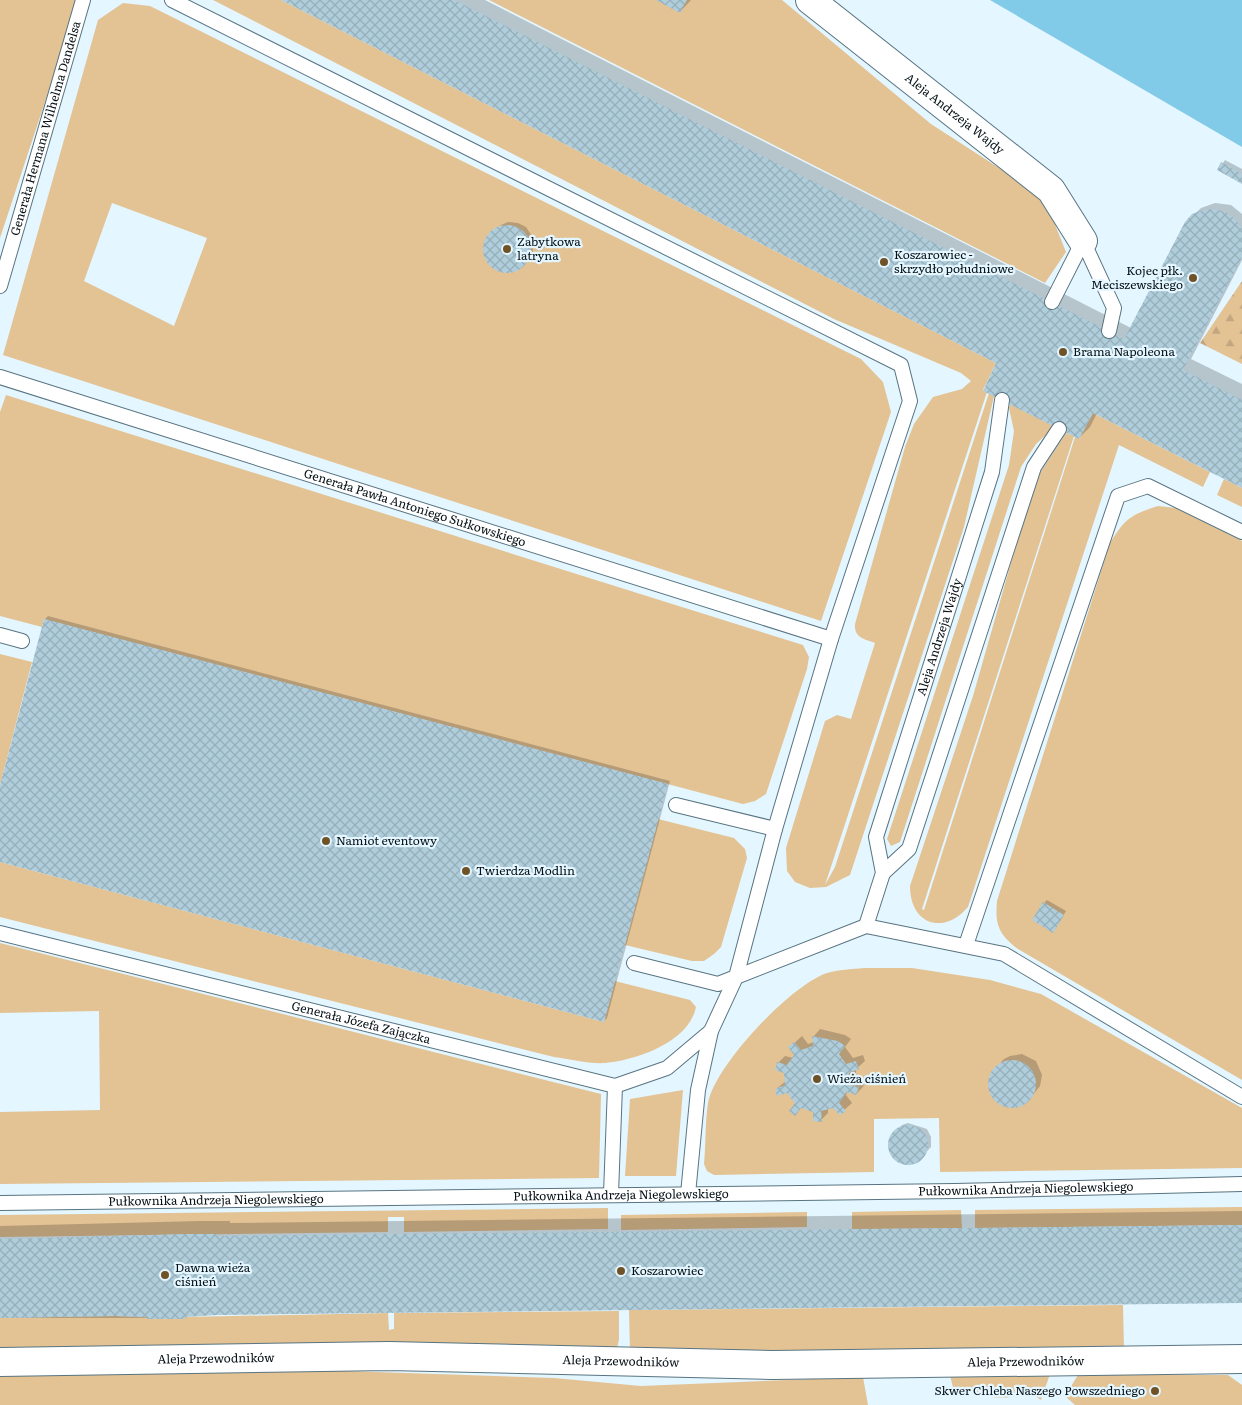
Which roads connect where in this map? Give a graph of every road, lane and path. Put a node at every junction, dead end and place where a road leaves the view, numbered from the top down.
1 (83, 0) edge
2 (172, 0) edge
3 (810, 0) edge
4 (1083, 241) junction
5 (0, 286) edge
6 (1052, 302) dead end
7 (1109, 331) dead end
8 (0, 377) edge
9 (1002, 400) dead end
10 (1059, 429) dead end
11 (1242, 532) edge
12 (0, 635) edge
13 (831, 639) junction
14 (22, 641) dead end
15 (676, 805) dead end
16 (775, 829) junction
17 (883, 873) junction
18 (866, 926) junction
19 (0, 933) edge
20 (966, 945) junction
21 (634, 963) dead end
22 (736, 977) junction
23 (711, 1031) junction
24 (615, 1086) junction
25 (1242, 1097) edge
26 (1242, 1184) edge
27 (611, 1194) junction
28 (688, 1194) junction
29 (0, 1203) edge
30 (1242, 1360) edge
31 (0, 1362) edge

1 - 5 lane, Generała Hermana Wilhelma Dandelsa
2 - 13 lane
3 - 4 street, Aleja Andrzeja Wajdy
4 - 6 lane
4 - 7 lane, Aleja Andrzeja Wajdy
8 - 13 lane, Generała Pawła Antoniego Sułkowskiego
9 - 17 lane, Aleja Andrzeja Wajdy
10 - 17 lane, Aleja Andrzeja Wajdy
11 - 20 lane
12 - 14 lane
13 - 16 lane
15 - 16 lane
16 - 22 lane
17 - 18 lane, Aleja Andrzeja Wajdy
18 - 20 lane
18 - 22 lane
19 - 24 lane, Generała Józefa Zajączka
20 - 25 lane
21 - 22 lane
22 - 23 lane
23 - 24 lane
23 - 28 lane
24 - 27 lane
26 - 28 lane, Pułkownika Andrzeja Niegolewskiego
27 - 28 lane, Pułkownika Andrzeja Niegolewskiego
27 - 29 lane, Pułkownika Andrzeja Niegolewskiego
30 - 31 street, Aleja Przewodników

